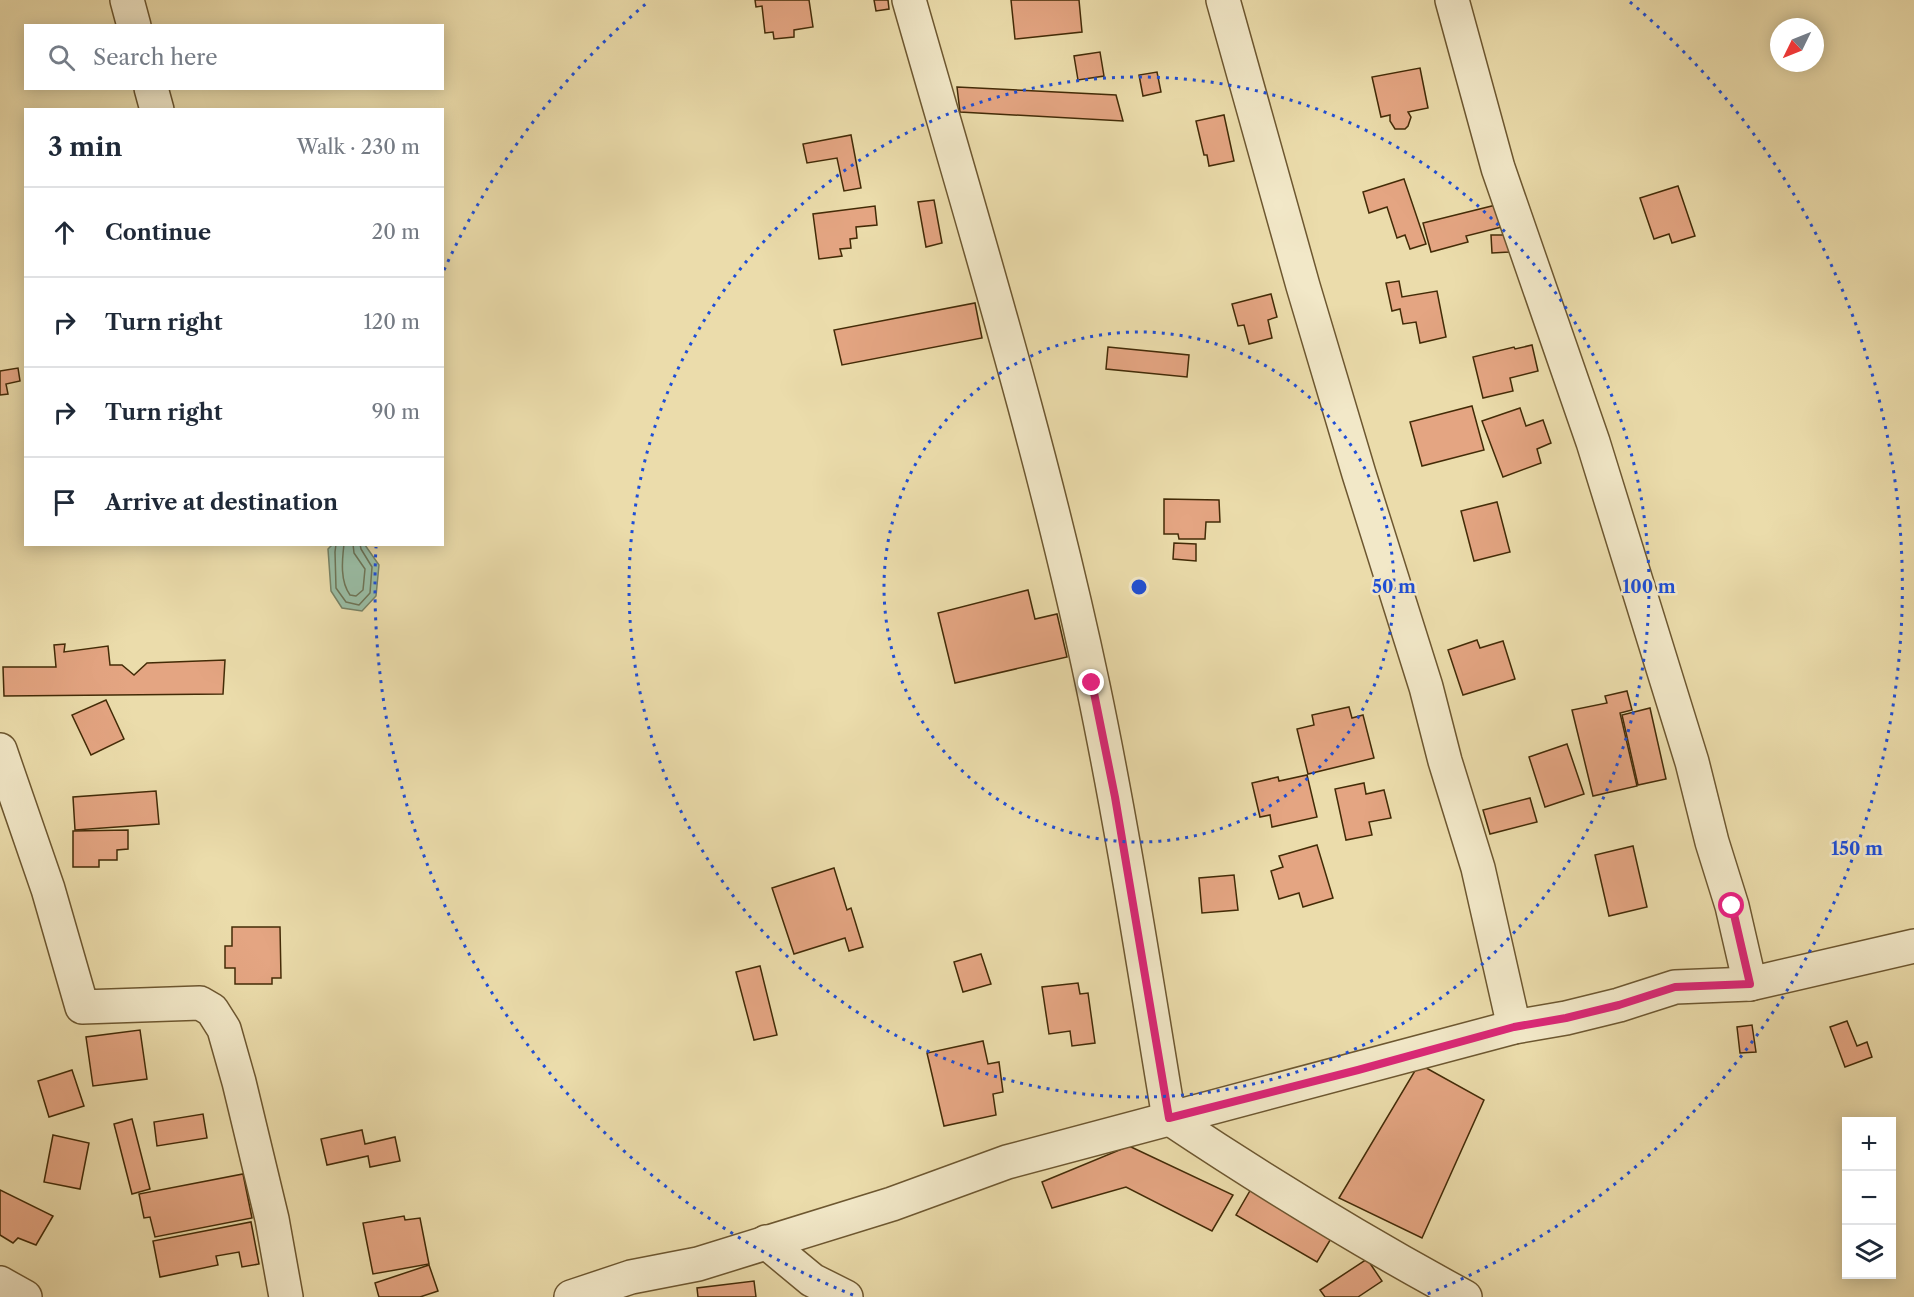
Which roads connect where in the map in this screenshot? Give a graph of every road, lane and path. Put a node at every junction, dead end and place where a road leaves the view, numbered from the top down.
1 (127, 0) edge
2 (909, 0) edge
3 (1223, 0) edge
4 (1452, 0) edge
5 (133, 24) edge
6 (152, 90) edge
7 (156, 108) edge
8 (0, 750) edge
9 (1914, 946) edge
10 (1750, 984) junction
11 (1514, 1027) junction
12 (1169, 1118) junction
13 (766, 1242) junction
14 (0, 1283) edge
15 (25, 1297) edge
16 (286, 1297) edge
17 (571, 1297) edge
18 (846, 1297) edge
19 (1465, 1297) edge

1 - 5 street
2 - 12 street
3 - 11 street
4 - 10 street
6 - 7 street
8 - 16 street
9 - 10 street
10 - 11 street
11 - 12 street
12 - 13 street
12 - 19 street
13 - 17 street
13 - 18 street
14 - 15 street

